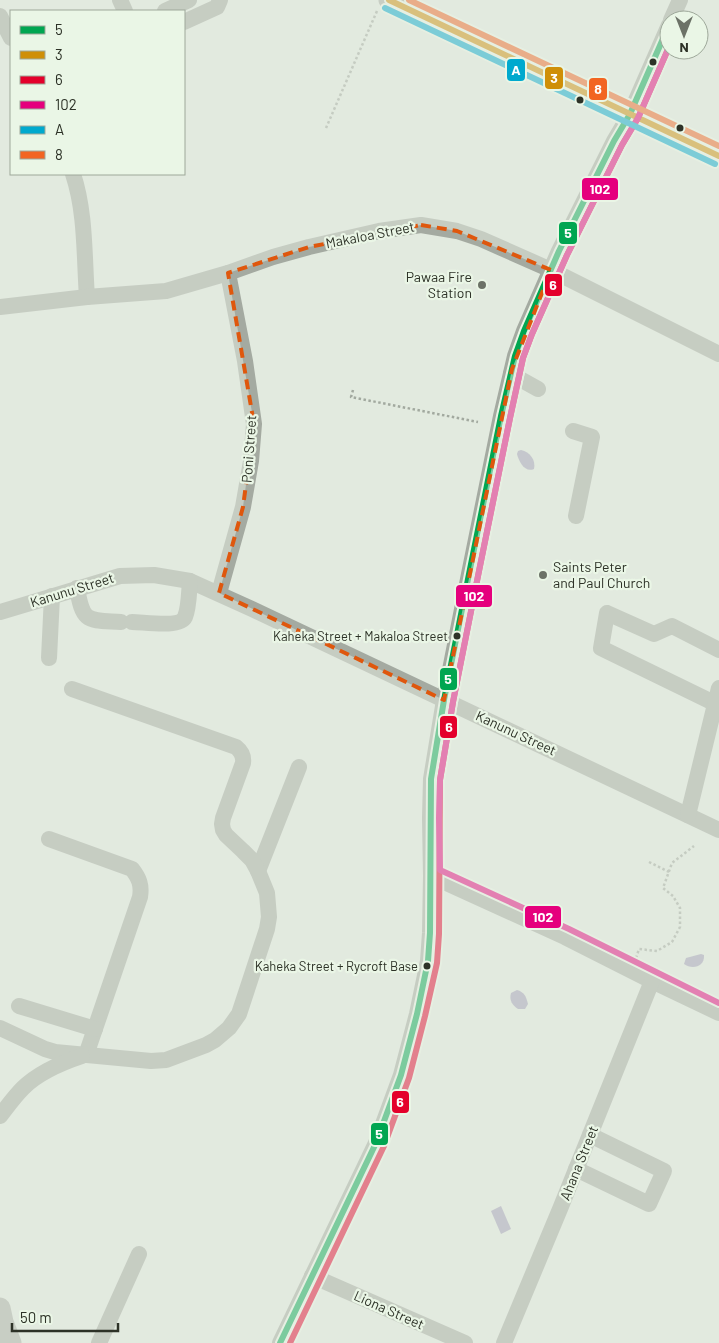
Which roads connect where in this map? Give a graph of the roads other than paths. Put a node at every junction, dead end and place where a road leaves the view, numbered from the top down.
1 (189, 0) edge
2 (220, 0) edge
3 (384, 4) edge
4 (166, 10) edge
5 (0, 16) edge
6 (185, 22) edge
7 (10, 36) edge
8 (659, 48) edge
9 (630, 114) junction
10 (719, 156) edge
11 (73, 175) edge
12 (550, 270) junction
13 (228, 273) junction
14 (87, 297) junction
15 (0, 307) edge
16 (719, 354) edge
17 (511, 374) junction
18 (538, 389) dead end
19 (573, 430) dead end
20 (576, 516) dead end
21 (190, 582) junction
22 (78, 588) junction
23 (219, 593) junction
24 (52, 596) junction
25 (0, 612) edge
26 (719, 650) edge
27 (49, 658) dead end
28 (72, 689) dead end
29 (717, 696) edge
30 (444, 700) junction
31 (299, 767) dead end
32 (688, 815) junction
33 (719, 830) edge
34 (49, 839) dead end
35 (258, 871) junction
36 (432, 876) junction
37 (652, 982) junction
38 (20, 1006) dead end
39 (719, 1013) edge
40 (0, 1028) edge
41 (95, 1029) junction
42 (86, 1055) junction
43 (0, 1116) edge
44 (590, 1135) junction
45 (576, 1170) junction
46 (139, 1254) dead end
47 (312, 1276) junction
48 (0, 1308) edge
49 (11, 1343) edge
50 (99, 1343) edge
51 (280, 1343) edge
52 (466, 1343) edge
53 (504, 1343) edge

1 - 4 street
2 - 6 street
3 - 9 main road
5 - 7 street
8 - 9 street
9 - 10 main road
9 - 12 street
11 - 14 street
12 - 13 street, Makaloa Street
12 - 16 street, Makaloa Street
12 - 17 street
13 - 14 street, Makaloa Street
13 - 23 street, Poni Street
14 - 15 street, Makaloa Street
17 - 18 street
17 - 30 street
19 - 20 street
21 - 22 street, Kanunu Street
21 - 22 street
21 - 23 street, Kanunu Street
22 - 24 street, Kanunu Street
23 - 30 street, Kanunu Street
24 - 25 street, Kanunu Street
24 - 27 street
26 - 29 street
28 - 35 street
29 - 32 street
30 - 32 street, Kanunu Street
30 - 36 street
31 - 35 street
32 - 33 street, Kanunu Street
34 - 41 street
35 - 42 street
36 - 37 street
36 - 47 street
37 - 39 street
37 - 44 street, Ahana Street
38 - 41 street
40 - 42 street
41 - 42 street
42 - 43 street
44 - 45 street, Ahana Street
44 - 45 street
45 - 53 street, Ahana Street
46 - 50 street
47 - 51 street
47 - 52 street, Liona Street
48 - 49 main road

